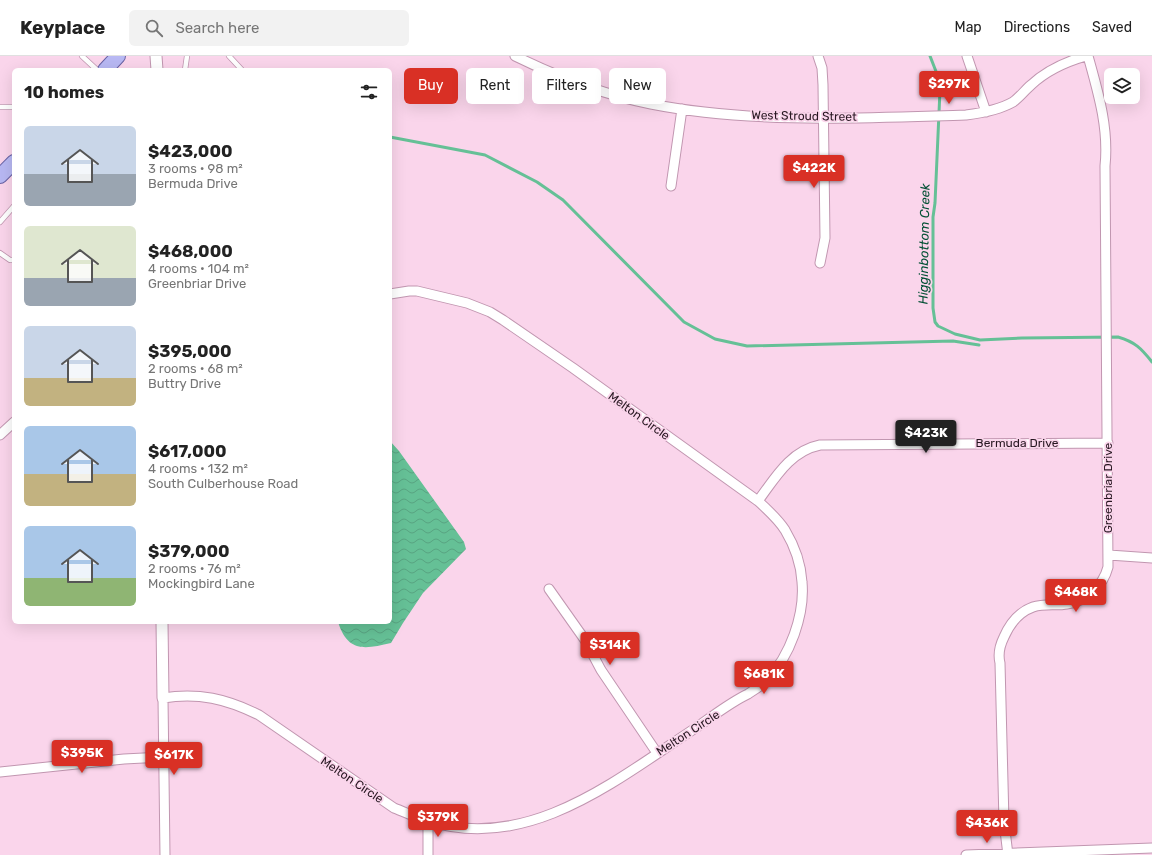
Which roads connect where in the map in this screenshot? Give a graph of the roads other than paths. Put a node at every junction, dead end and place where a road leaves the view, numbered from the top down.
1 (82, 56) edge
2 (118, 56) edge
3 (156, 56) edge
4 (187, 56) edge
5 (229, 56) edge
6 (515, 56) edge
7 (818, 56) edge
8 (967, 56) edge
9 (1085, 56) edge
10 (95, 68) edge
11 (107, 68) edge
12 (156, 68) edge
13 (185, 68) edge
14 (240, 68) edge
15 (12, 107) edge
16 (0, 108) edge
17 (682, 109) junction
18 (986, 112) junction
19 (824, 117) junction
20 (12, 164) edge
21 (0, 176) edge
22 (671, 186) dead end
23 (12, 208) edge
24 (0, 222) edge
25 (0, 253) edge
26 (12, 260) edge
27 (820, 263) dead end
28 (392, 294) edge
29 (12, 424) edge
30 (0, 435) edge
31 (1108, 443) junction
32 (758, 502) junction
33 (1109, 555) junction
34 (1152, 558) edge
35 (549, 589) dead end
36 (162, 624) edge
37 (163, 698) junction
38 (657, 753) junction
39 (163, 757) junction
40 (0, 772) edge
41 (428, 822) junction
42 (1152, 848) edge
43 (165, 855) edge
44 (428, 855) edge
45 (966, 855) edge
46 (1008, 855) edge

1 - 10 lane
2 - 11 main road
3 - 12 street
4 - 13 lane
5 - 14 lane
6 - 17 street, West Stroud Street
7 - 19 street
8 - 18 street
9 - 18 street, West Stroud Street
9 - 31 street, Greenbriar Drive
15 - 16 lane
17 - 19 street, West Stroud Street
17 - 22 street
18 - 19 street, West Stroud Street
19 - 27 street
20 - 21 main road
23 - 24 lane
25 - 26 lane
28 - 32 street, Melton Circle
29 - 30 street
31 - 32 street, Bermuda Drive
31 - 33 street, Greenbriar Drive
32 - 38 street, Melton Circle
33 - 34 street
33 - 46 street, Greenbriar Drive
35 - 38 street
36 - 37 street
37 - 39 street
37 - 41 street, Melton Circle
38 - 41 street, Melton Circle
39 - 40 street
39 - 43 street
41 - 44 street
42 - 46 street
45 - 46 street

